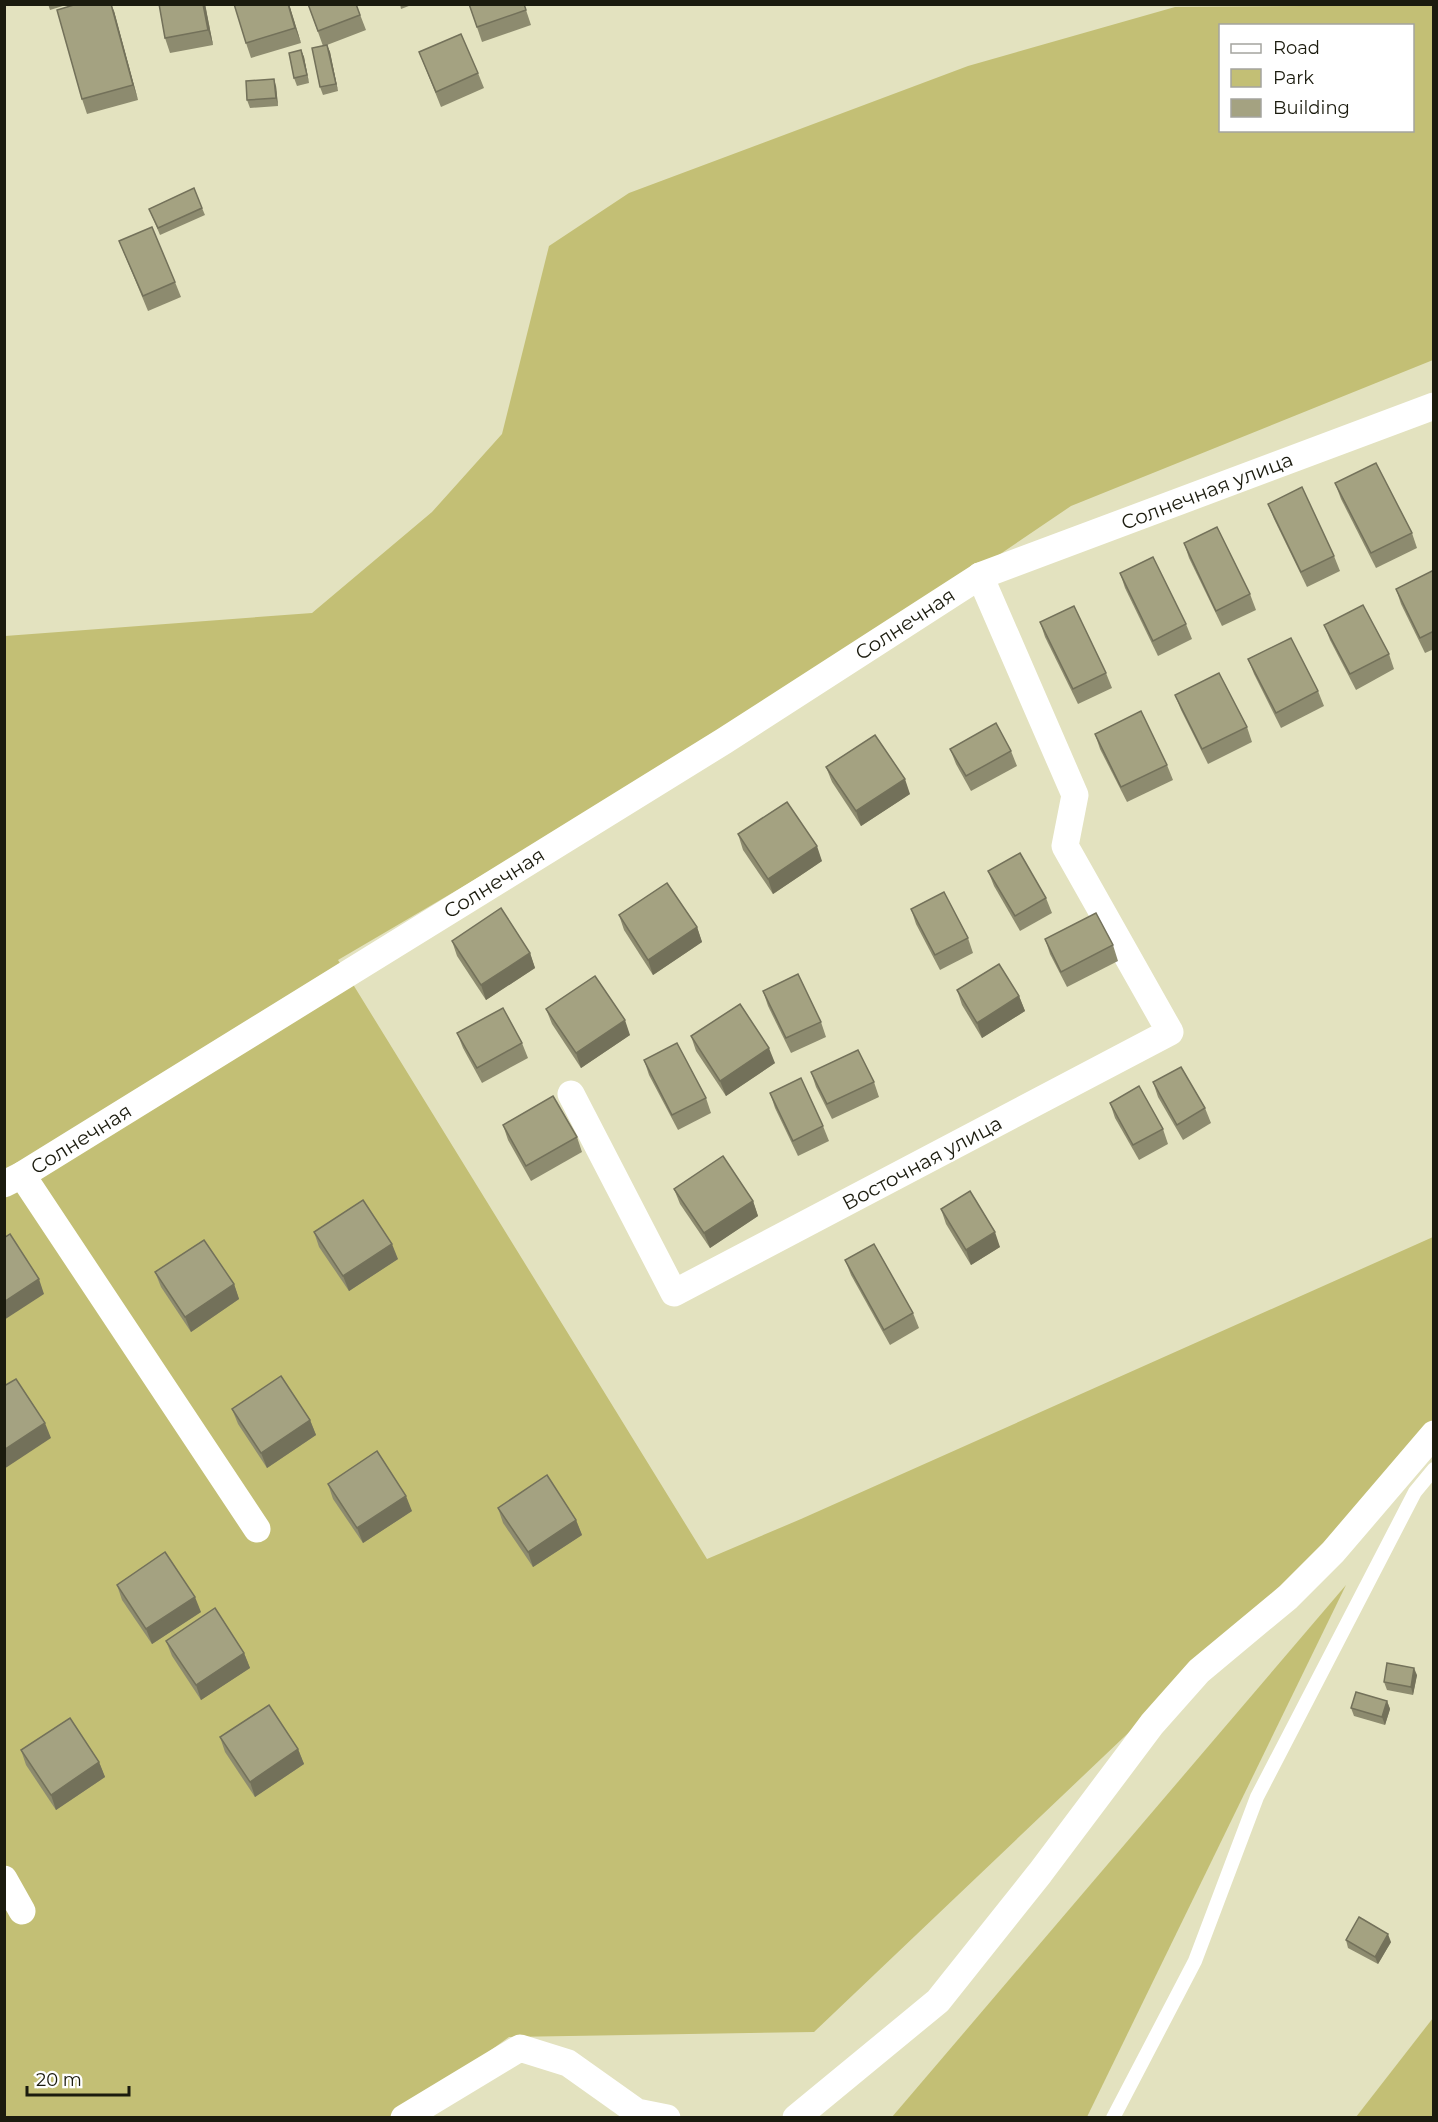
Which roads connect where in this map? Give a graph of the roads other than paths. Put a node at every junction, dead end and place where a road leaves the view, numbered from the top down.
1 (1434, 406) edge
2 (980, 576) junction
3 (571, 1094) dead end
4 (13, 1179) edge
5 (1434, 1434) edge
6 (1434, 1469) edge
7 (257, 1529) dead end
8 (4, 1879) edge
9 (22, 1911) dead end
10 (404, 2118) edge
11 (666, 2118) edge
12 (796, 2118) edge
13 (1113, 2118) edge

1 - 2 street, Солнечная улица
2 - 3 street, Восточная улица
2 - 4 street, Солнечная
4 - 7 street
5 - 12 street
6 - 13 lane
8 - 9 street
10 - 11 street

